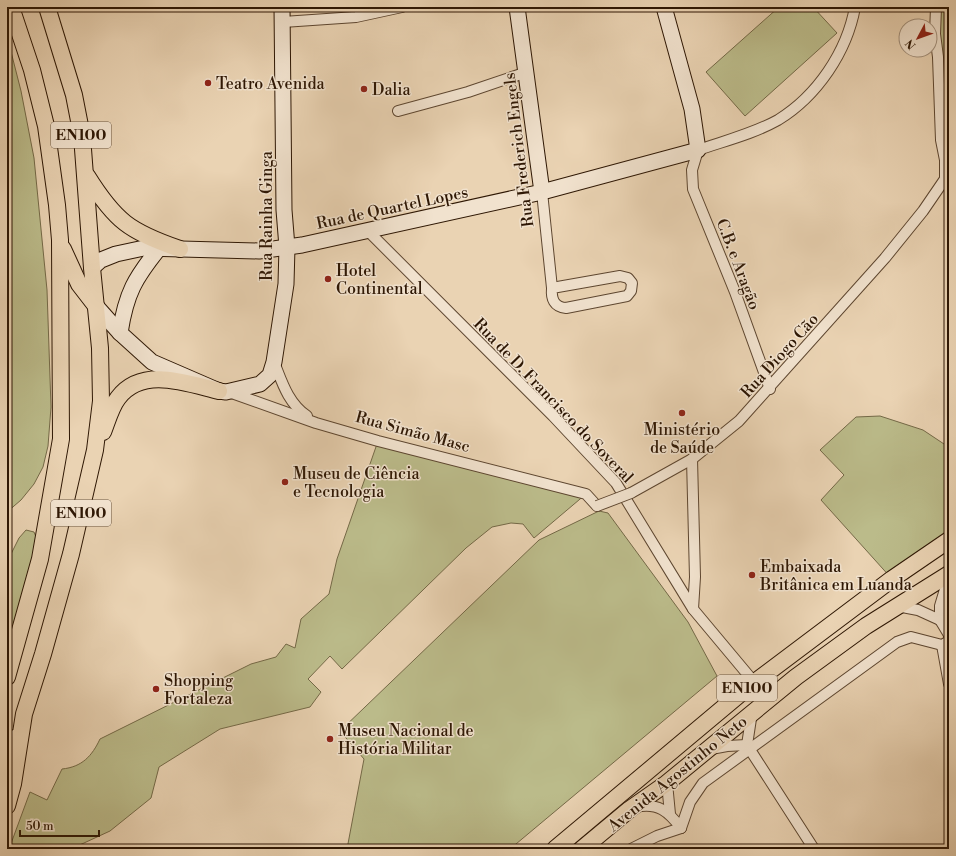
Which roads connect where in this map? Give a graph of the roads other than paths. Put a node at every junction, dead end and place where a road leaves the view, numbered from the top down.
1 (10, 7) edge
2 (47, 7) edge
3 (282, 7) edge
4 (402, 7) edge
5 (517, 7) edge
6 (664, 7) edge
7 (855, 7) edge
8 (936, 7) edge
9 (283, 22) junction
10 (527, 72) junction
11 (398, 111) dead end
12 (941, 129) junction
13 (949, 137) edge
14 (698, 150) junction
15 (86, 174) junction
16 (947, 177) edge
17 (542, 192) junction
18 (368, 231) junction
19 (60, 240) junction
20 (287, 247) junction
21 (160, 248) junction
22 (180, 249) junction
23 (259, 251) junction
24 (92, 268) junction
25 (286, 276) junction
26 (79, 284) junction
27 (552, 288) junction
28 (96, 306) junction
29 (60, 329) junction
30 (120, 333) junction
31 (274, 362) junction
32 (770, 389) junction
33 (222, 391) junction
34 (316, 423) junction
35 (95, 450) junction
36 (692, 459) junction
37 (597, 506) joint
38 (949, 540) edge
39 (949, 575) edge
40 (897, 606) junction
41 (693, 610) junction
42 (940, 620) junction
43 (949, 634) edge
44 (946, 643) edge
45 (7, 677) edge
46 (754, 682) junction
47 (949, 684) edge
48 (752, 712) junction
49 (24, 714) junction
50 (748, 747) junction
51 (706, 751) junction
52 (7, 762) edge
53 (667, 783) junction
54 (7, 806) edge
55 (630, 809) junction
56 (670, 814) junction
57 (681, 828) junction
58 (555, 849) edge
59 (582, 849) edge
60 (631, 849) edge
61 (814, 849) edge

1 - 19 main road, EN100
2 - 15 main road, EN100
3 - 9 street, Rua Rainha Ginga
4 - 9 street
5 - 10 street, Rua Frederich Engels
6 - 14 street
7 - 14 street
8 - 12 street
9 - 20 street, Rua Rainha Ginga
10 - 11 street
10 - 17 street, Rua Frederich Engels
12 - 13 street
12 - 16 street
14 - 17 street, Rua de Quartel Lopes
14 - 32 street, C.B. e Aragão
15 - 22 main road
15 - 24 main road, EN100
16 - 32 street, Rua Diogo Cão
17 - 18 street, Rua de Quartel Lopes
17 - 27 street, Rua Frederich Engels
18 - 20 street, Rua de Quartel Lopes
18 - 41 street, Rua de D. Francisco do Soveral
19 - 26 main road
19 - 29 main road, EN100
20 - 23 street, Rua de Quartel Lopes
20 - 25 street, Rua Rainha Ginga
21 - 22 street, Rua de Quartel Lopes
21 - 24 street, Rua de Quartel Lopes
21 - 30 street
22 - 23 street, Rua de Quartel Lopes
23 - 25 street
24 - 26 main road
24 - 28 main road, EN100
25 - 31 street, Rua Rainha Ginga
26 - 28 main road
26 - 29 main road
27 - 27 street, Rua Frederich Engels
28 - 30 street
28 - 35 main road, EN100
29 - 45 main road, EN100
30 - 33 street
31 - 33 street, Rua Rainha Ginga
31 - 34 street
32 - 36 street, Rua Diogo Cão
33 - 34 street, Rua Simão Masc
33 - 35 main road
34 - 37 street, Rua Simão Masc
35 - 49 main road, EN100
36 - 37 street, Rua Diogo Cão, bridge
36 - 41 street
38 - 46 main road, Avenida Agostinho Neto / EN100
39 - 40 main road, Avenida Agostinho Neto / EN100
39 - 42 street
40 - 42 street
40 - 48 main road, Avenida Agostinho Neto / EN100
41 - 46 street, Rua de D. Francisco do Soveral
42 - 43 street
44 - 47 street
44 - 50 street
46 - 58 main road, Avenida Agostinho Neto / EN100
48 - 50 street
48 - 51 main road, Avenida Agostinho Neto / EN100
49 - 52 street
49 - 54 main road, EN100
50 - 51 street
50 - 57 street
50 - 61 street
51 - 53 main road, Avenida Agostinho Neto / EN100
53 - 55 main road, Avenida Agostinho Neto / EN100
53 - 56 street
55 - 56 street
55 - 59 main road, Avenida Agostinho Neto / EN100
56 - 57 street
57 - 60 street

